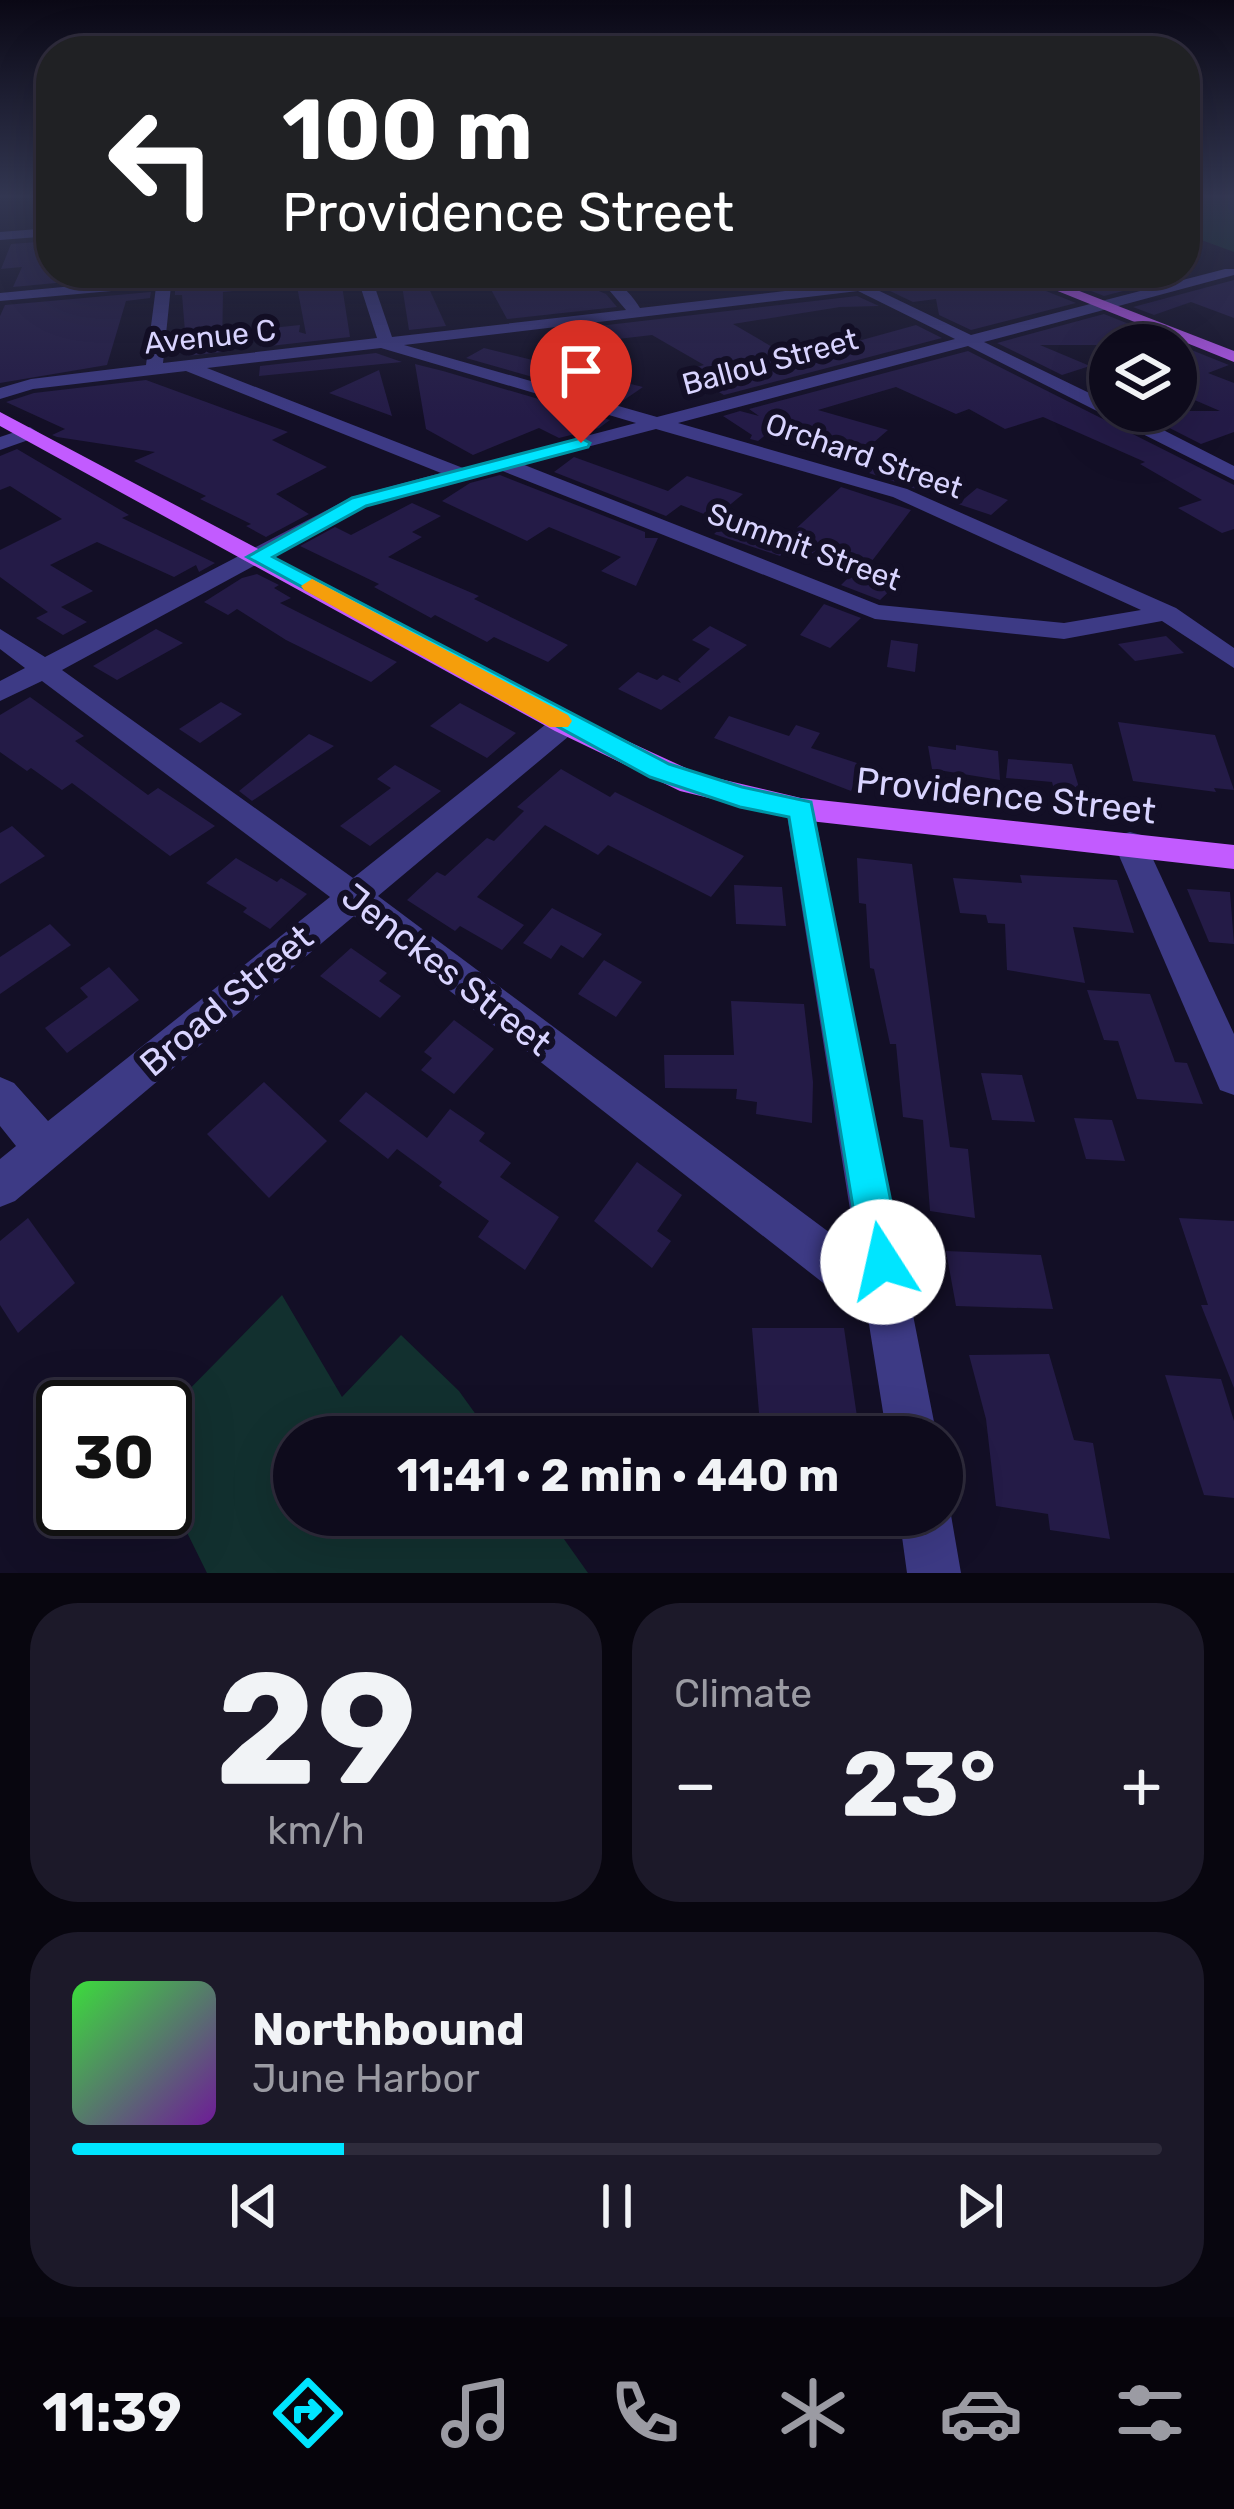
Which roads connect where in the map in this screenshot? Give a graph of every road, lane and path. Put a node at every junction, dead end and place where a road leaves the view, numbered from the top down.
1 (1212, 271) edge
2 (1200, 280) edge
3 (78, 288) edge
4 (164, 288) edge
5 (368, 288) edge
6 (617, 288) edge
7 (848, 288) edge
8 (858, 288) edge
9 (1058, 288) edge
10 (1168, 288) edge
11 (0, 297) edge
12 (1102, 305) junction
13 (635, 314) junction
14 (965, 341) junction
15 (387, 345) junction
16 (1234, 357) edge
17 (186, 367) junction
18 (154, 370) junction
19 (0, 394) edge
20 (1089, 400) edge
21 (0, 418) edge
22 (660, 422) junction
23 (1153, 432) edge
24 (30, 434) junction
25 (0, 444) edge
26 (1234, 446) edge
27 (1202, 458) junction
28 (503, 464) junction
29 (461, 474) junction
30 (1234, 474) edge
31 (257, 557) junction
32 (1167, 613) junction
33 (0, 637) edge
34 (1234, 660) edge
35 (44, 669) junction
36 (0, 692) edge
37 (565, 724) junction
38 (801, 809) junction
39 (1130, 844) junction
40 (1234, 857) edge
41 (353, 896) junction
42 (1234, 1077) edge
43 (0, 1096) edge
44 (45, 1149) junction
45 (0, 1186) edge
46 (891, 1307) junction
47 (909, 1416) edge
48 (928, 1536) edge
49 (934, 1573) edge

1 - 2 street, Ballou Street
3 - 11 street
4 - 18 street
5 - 15 street
6 - 13 street
7 - 13 street, Avenue C
8 - 14 street
9 - 12 main road
10 - 12 street, Ballou Street
12 - 14 street, Ballou Street
12 - 16 main road
13 - 15 street, Avenue C
14 - 20 street
14 - 22 street, Ballou Street
15 - 17 street, Avenue C
15 - 22 street, Orchard Street
17 - 18 street, Avenue C
17 - 29 street
18 - 19 street, Avenue C
21 - 24 main road, Providence Street
22 - 28 street, Ballou Street
22 - 32 street, Orchard Street
23 - 27 street
24 - 25 street
24 - 31 main road, Providence Street
26 - 27 street
27 - 30 street
28 - 29 street, Ballou Street
28 - 32 street, Summit Street
29 - 31 street, Ballou Street
31 - 35 street, Ballou Street
31 - 37 main road, Providence Street
32 - 34 street, Orchard Street
33 - 35 street, Jenckes Street
35 - 36 street, Ballou Street
35 - 41 street, Jenckes Street
37 - 38 main road, Providence Street
37 - 41 street, Broad Street
38 - 39 main road, Providence Street
38 - 46 street
39 - 40 main road, Providence Street
39 - 42 street
41 - 44 street, Broad Street
41 - 46 street, Jenckes Street
43 - 44 street
44 - 45 street, Broad Street
46 - 47 street
48 - 49 street

